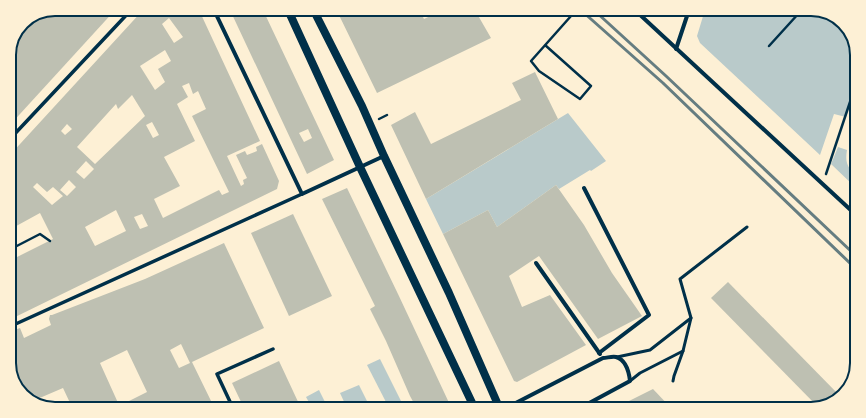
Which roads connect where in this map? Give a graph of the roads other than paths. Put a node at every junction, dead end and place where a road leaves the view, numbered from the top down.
1 (126, 16) edge
2 (217, 16) edge
3 (291, 16) edge
4 (317, 16) edge
5 (641, 16) edge
6 (687, 16) edge
7 (676, 49) junction
8 (16, 133) edge
9 (384, 156) junction
10 (360, 167) junction
11 (584, 188) dead end
12 (302, 194) junction
13 (850, 209) edge
14 (747, 227) dead end
15 (536, 263) dead end
16 (691, 318) junction
17 (16, 324) edge
18 (274, 349) dead end
19 (683, 351) junction
20 (599, 353) junction
21 (615, 357) junction
22 (603, 358) junction
23 (630, 381) junction
24 (674, 381) dead end
25 (230, 402) edge
26 (472, 402) edge
27 (498, 402) edge
28 (518, 402) edge
29 (591, 402) edge

1 - 8 street
2 - 12 street
3 - 10 main road
4 - 9 main road
5 - 7 street
6 - 7 street
7 - 13 street
9 - 10 street
9 - 27 main road
10 - 12 street
10 - 26 main road
11 - 20 street
12 - 17 street
14 - 16 lane
15 - 20 street
16 - 19 lane
16 - 21 lane
18 - 25 street
19 - 23 lane
19 - 24 lane
20 - 22 street
21 - 22 street
21 - 23 street
22 - 28 street
23 - 29 street

